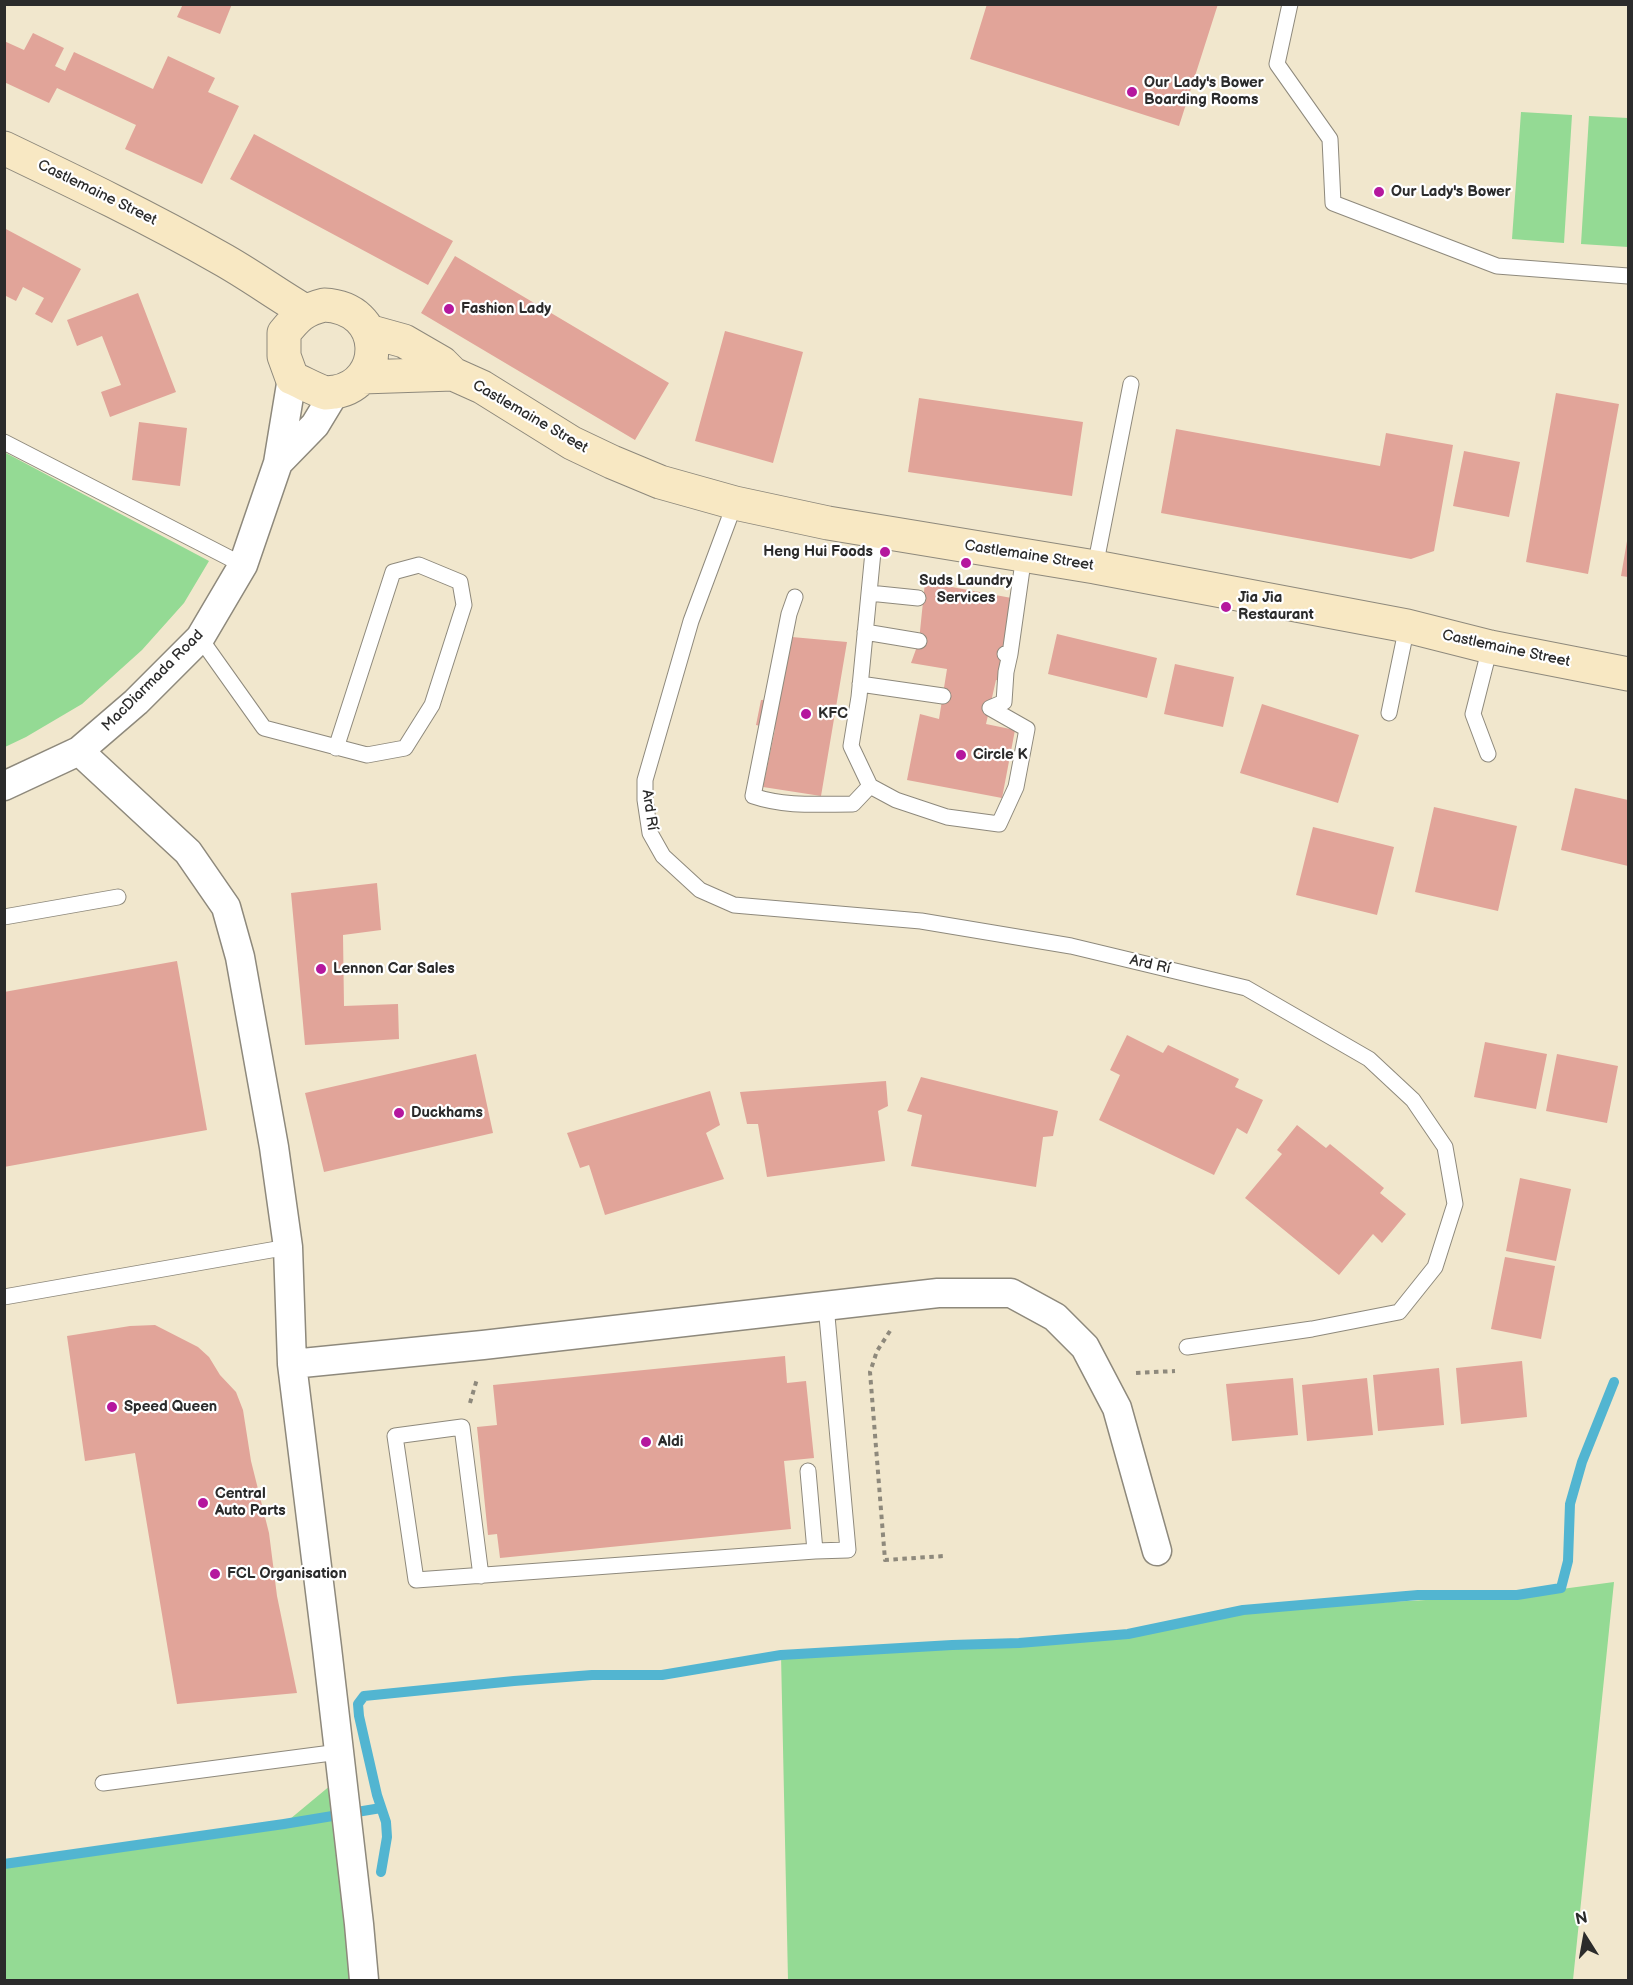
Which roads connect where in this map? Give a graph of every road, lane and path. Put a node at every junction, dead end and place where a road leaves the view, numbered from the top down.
1 (1290, 4) edge
2 (4, 147) edge
3 (1629, 276) edge
4 (294, 322) junction
5 (368, 331) junction
6 (453, 374) junction
7 (291, 378) junction
8 (349, 384) junction
9 (1131, 384) dead end
10 (4, 442) edge
11 (278, 463) junction
12 (735, 503) junction
13 (875, 531) junction
14 (1024, 555) junction
15 (243, 565) junction
16 (1095, 567) junction
17 (869, 593) junction
18 (795, 597) dead end
19 (918, 598) dead end
20 (1407, 626) junction
21 (865, 632) junction
22 (200, 638) junction
23 (919, 641) dead end
24 (1490, 647) junction
25 (1629, 674) edge
26 (860, 684) junction
27 (943, 696) dead end
28 (1389, 713) dead end
29 (336, 748) junction
30 (79, 751) junction
31 (1488, 754) dead end
32 (4, 786) edge
33 (870, 786) junction
34 (118, 897) dead end
35 (4, 917) edge
36 (288, 1246) junction
37 (4, 1297) edge
38 (826, 1305) junction
39 (894, 1326) dead end
40 (483, 1345) junction
41 (1187, 1347) dead end
42 (292, 1364) junction
43 (462, 1427) junction
44 (808, 1471) dead end
45 (815, 1551) junction
46 (1157, 1551) dead end
47 (944, 1556) dead end
48 (481, 1576) junction
49 (339, 1752) junction
50 (103, 1783) dead end
51 (364, 1980) edge

1 - 3 lane
2 - 4 main road, Castlemaine Street
4 - 5 main road
4 - 7 main road
5 - 6 main road, Castlemaine Street
5 - 8 main road
6 - 8 main road, Castlemaine Street
6 - 12 main road, Castlemaine Street
7 - 8 main road, Castlemaine Street
7 - 11 street, MacDiarmada Road
8 - 11 street, MacDiarmada Road
9 - 16 lane
10 - 15 lane
11 - 15 street, MacDiarmada Road
12 - 13 main road, Castlemaine Street
12 - 41 lane, Ard Rí
13 - 14 main road, Castlemaine Street
13 - 17 lane
14 - 16 main road, Castlemaine Street
14 - 33 lane
15 - 22 street, MacDiarmada Road
16 - 20 main road, Castlemaine Street
17 - 19 lane
17 - 21 lane
18 - 33 lane
20 - 24 main road, Castlemaine Street
20 - 28 lane
21 - 23 lane
21 - 26 lane
22 - 29 lane
22 - 30 street, MacDiarmada Road
24 - 25 main road, Castlemaine Street
24 - 31 lane
26 - 27 lane
26 - 33 lane
29 - 29 lane
30 - 32 street, MacDiarmada Road
30 - 36 street
34 - 35 lane
36 - 37 lane
36 - 42 street
38 - 40 street
38 - 45 lane
38 - 46 street
39 - 47 path
40 - 42 street
40 - 43 path
42 - 49 street
43 - 48 lane
43 - 48 lane
44 - 45 lane
45 - 48 lane
49 - 50 lane
49 - 51 street

